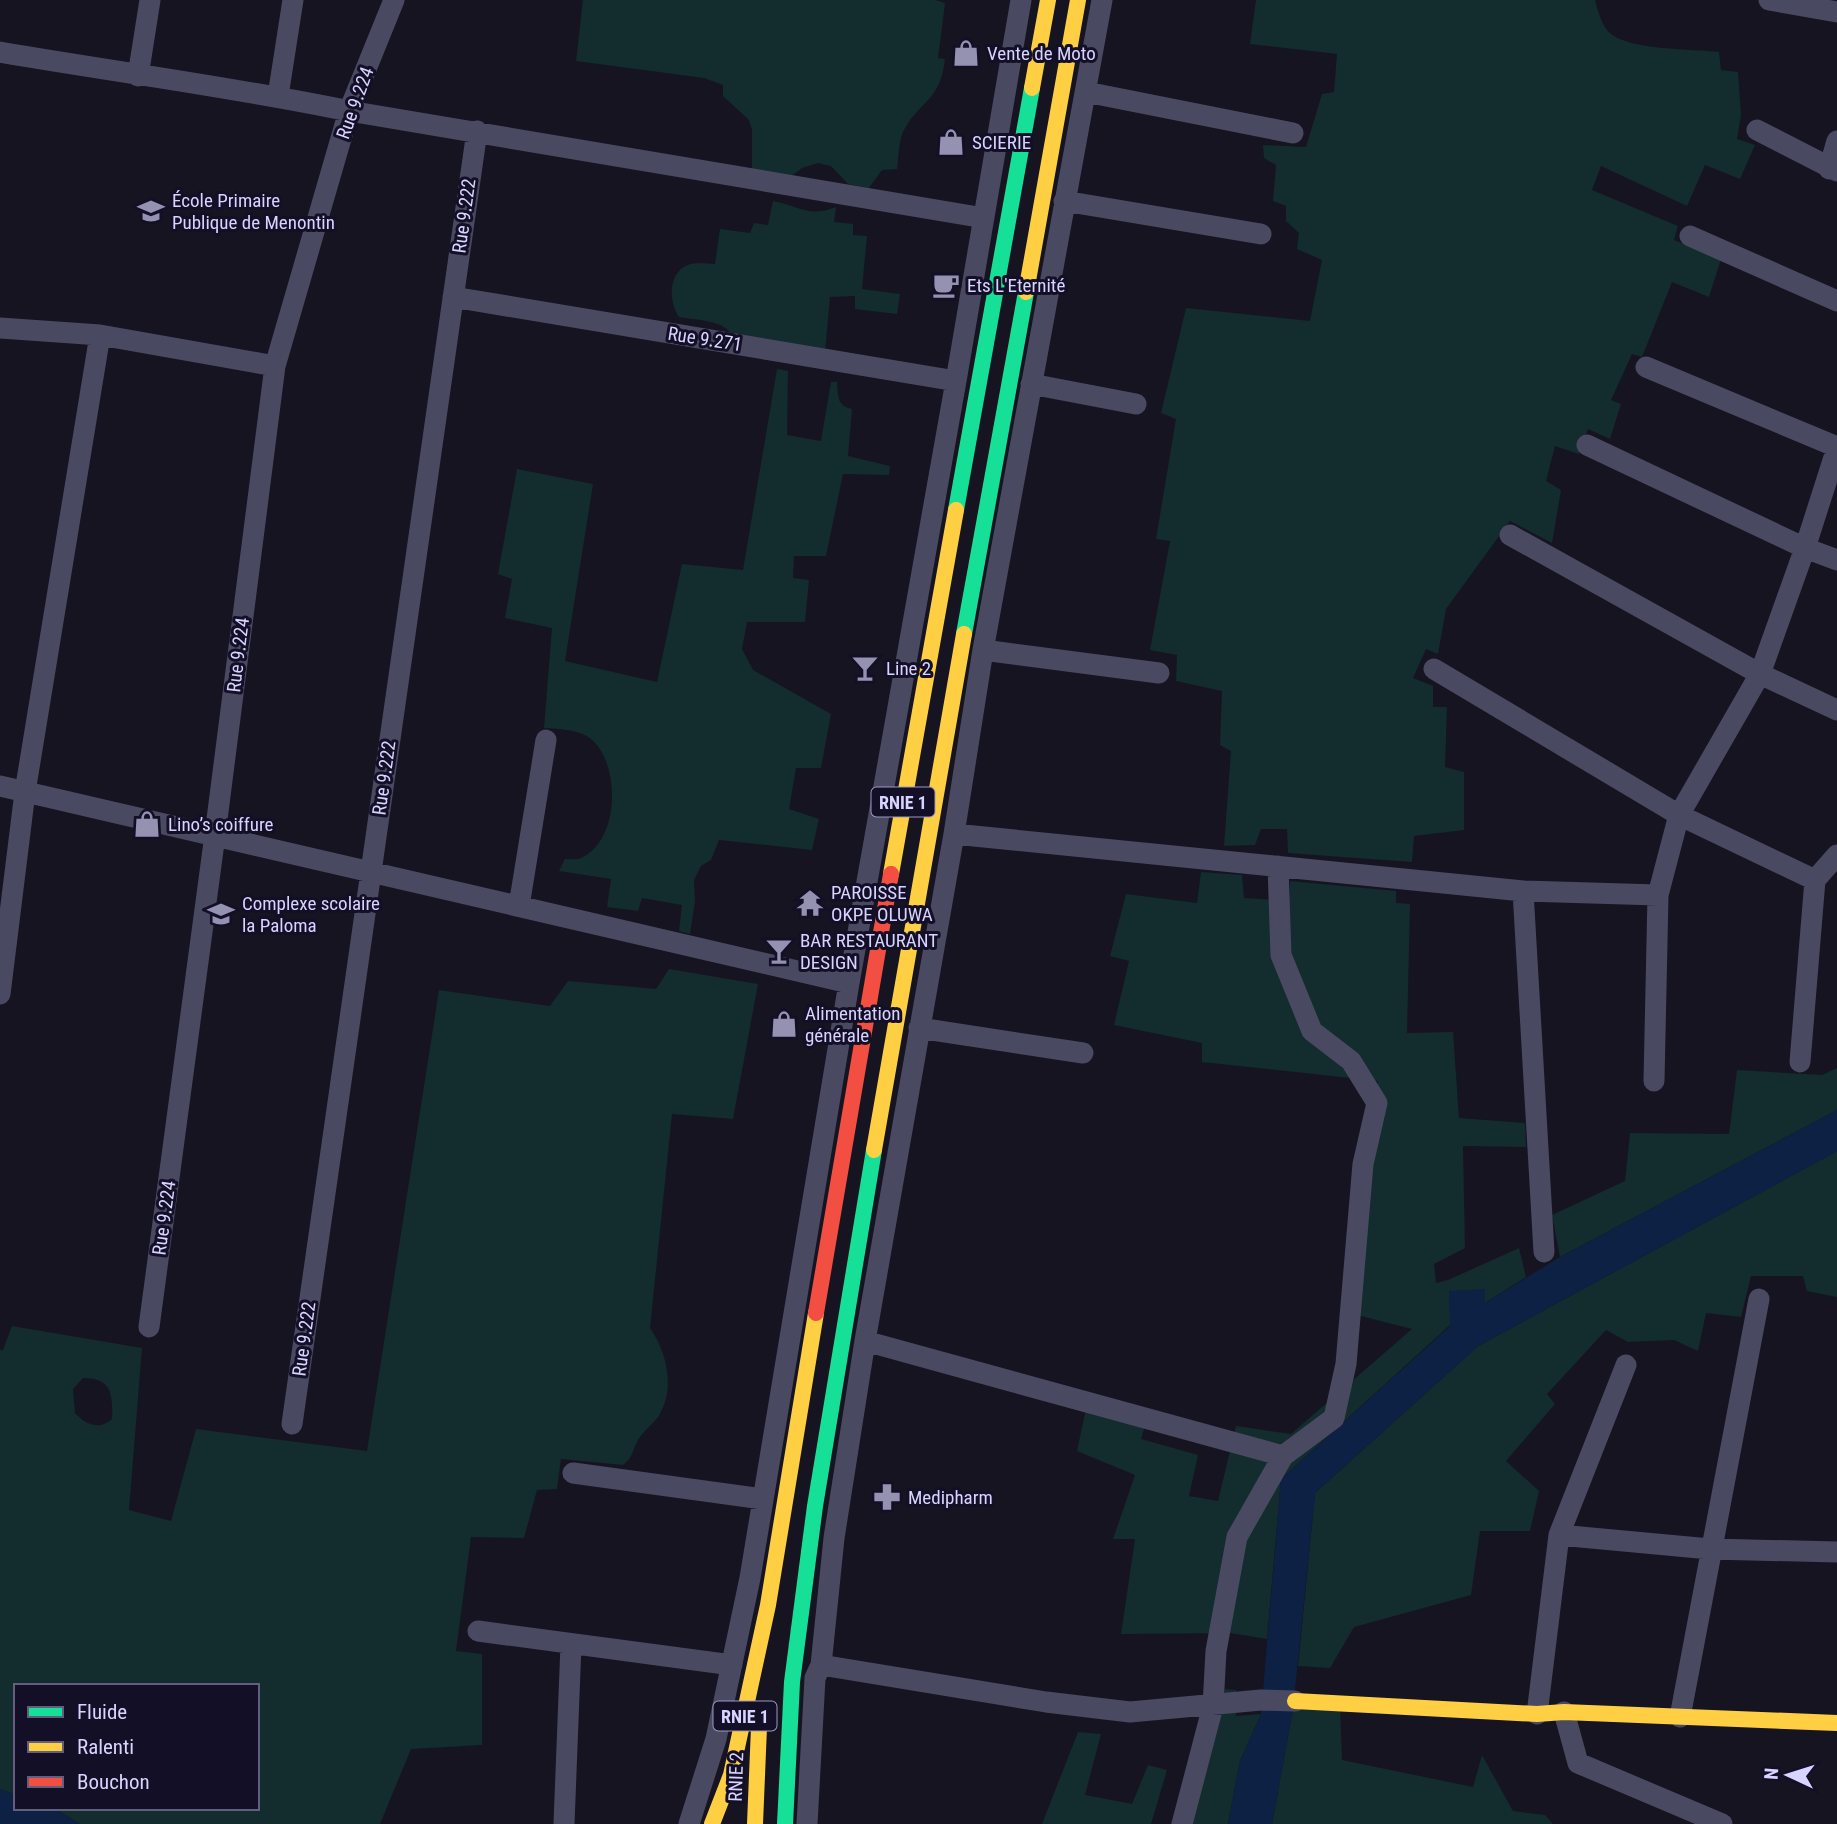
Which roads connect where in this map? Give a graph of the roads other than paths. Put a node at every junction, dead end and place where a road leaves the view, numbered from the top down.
1 (150, 0) edge
2 (293, 0) edge
3 (394, 0) edge
4 (1021, 0) edge
5 (1048, 0) edge
6 (1078, 0) edge
7 (1102, 0) edge
8 (1769, 0) edge
9 (1837, 12) edge
10 (0, 52) edge
11 (138, 76) junction
12 (1086, 92) junction
13 (278, 96) junction
14 (349, 111) junction
15 (1757, 130) dead end
16 (477, 131) junction
17 (1293, 133) dead end
18 (1837, 141) edge
19 (1833, 170) edge
20 (1064, 201) junction
21 (984, 218) junction
22 (1261, 234) dead end
23 (1690, 236) dead end
24 (453, 297) junction
25 (1837, 301) edge
26 (0, 328) edge
27 (100, 335) junction
28 (275, 366) junction
29 (1646, 367) dead end
30 (956, 381) junction
31 (1031, 384) junction
32 (1136, 404) dead end
33 (1587, 445) dead end
34 (1837, 448) edge
35 (1510, 535) dead end
36 (1805, 548) junction
37 (1837, 560) edge
38 (984, 649) junction
39 (1434, 669) dead end
40 (1160, 673) dead end
41 (1760, 674) junction
42 (1837, 710) edge
43 (546, 740) dead end
44 (0, 786) edge
45 (25, 792) junction
46 (1679, 814) junction
47 (954, 834) junction
48 (215, 835) junction
49 (1837, 855) edge
50 (1278, 866) junction
51 (371, 872) junction
52 (1815, 880) junction
53 (1523, 891) junction
54 (1658, 895) junction
55 (519, 906) junction
56 (849, 983) junction
57 (0, 994) edge
58 (919, 1028) junction
59 (1083, 1053) dead end
60 (1800, 1062) dead end
61 (1654, 1081) dead end
62 (1544, 1252) dead end
63 (1759, 1299) dead end
64 (149, 1327) dead end
65 (865, 1341) junction
66 (1626, 1365) dead end
67 (292, 1424) dead end
68 (1283, 1456) junction
69 (573, 1473) dead end
70 (762, 1499) junction
71 (1559, 1535) junction
72 (756, 1540) junction
73 (1710, 1549) junction
74 (1837, 1552) edge
75 (768, 1605) junction
76 (478, 1631) dead end
77 (571, 1644) junction
78 (732, 1665) junction
79 (821, 1665) junction
80 (1295, 1701) joint
81 (1213, 1706) junction
82 (1564, 1712) junction
83 (1537, 1714) junction
84 (1679, 1717) junction
85 (1837, 1723) edge
86 (564, 1824) edge
87 (688, 1824) edge
88 (712, 1824) edge
89 (755, 1824) edge
90 (785, 1824) edge
91 (807, 1824) edge
92 (1182, 1824) edge
93 (1722, 1824) edge

1 - 11 street
2 - 13 street
3 - 14 street, Rue 9.224
4 - 21 street
5 - 75 main road, RNIE 1
6 - 90 main road, RNIE 1
7 - 12 street
8 - 9 street
10 - 11 street
11 - 13 street
12 - 17 street
12 - 20 street
13 - 14 street
14 - 16 street
14 - 28 street, Rue 9.224
15 - 19 street
16 - 21 street
16 - 24 street, Rue 9.222
18 - 19 street
20 - 22 street
20 - 31 street
21 - 30 street
23 - 25 street
24 - 30 street, Rue 9.271
24 - 51 street, Rue 9.222
26 - 27 street
27 - 28 street
27 - 45 street
28 - 48 street, Rue 9.224
29 - 34 street
30 - 56 street
31 - 32 street
31 - 38 street
33 - 36 street
34 - 36 street
35 - 41 street
36 - 37 street
36 - 41 street
38 - 40 street
38 - 47 street
39 - 46 street
41 - 42 street
41 - 46 street
43 - 55 street
44 - 45 street
45 - 48 street
45 - 57 street
46 - 52 street
46 - 54 street
47 - 50 street
47 - 58 street
48 - 51 street
48 - 64 street, Rue 9.224
49 - 52 street
50 - 53 street
50 - 68 street
51 - 55 street
51 - 67 street, Rue 9.222
52 - 60 street
53 - 54 street
53 - 62 street
54 - 61 street
55 - 56 street
56 - 70 street
58 - 59 street
58 - 65 street
63 - 73 street
65 - 68 street
65 - 79 street
66 - 71 street
68 - 81 street
69 - 70 street
70 - 72 street
71 - 73 street
71 - 83 street
72 - 75 main road
72 - 78 street
73 - 74 street
73 - 84 street
75 - 88 main road, RNIE 1
75 - 89 main road, RNIE 2 / RNIE 2
76 - 77 street
77 - 78 street
77 - 86 street
78 - 87 street
79 - 81 street
79 - 91 street
80 - 81 street
80 - 83 main road
81 - 92 street
82 - 83 main road
82 - 84 main road
82 - 93 street
84 - 85 main road

